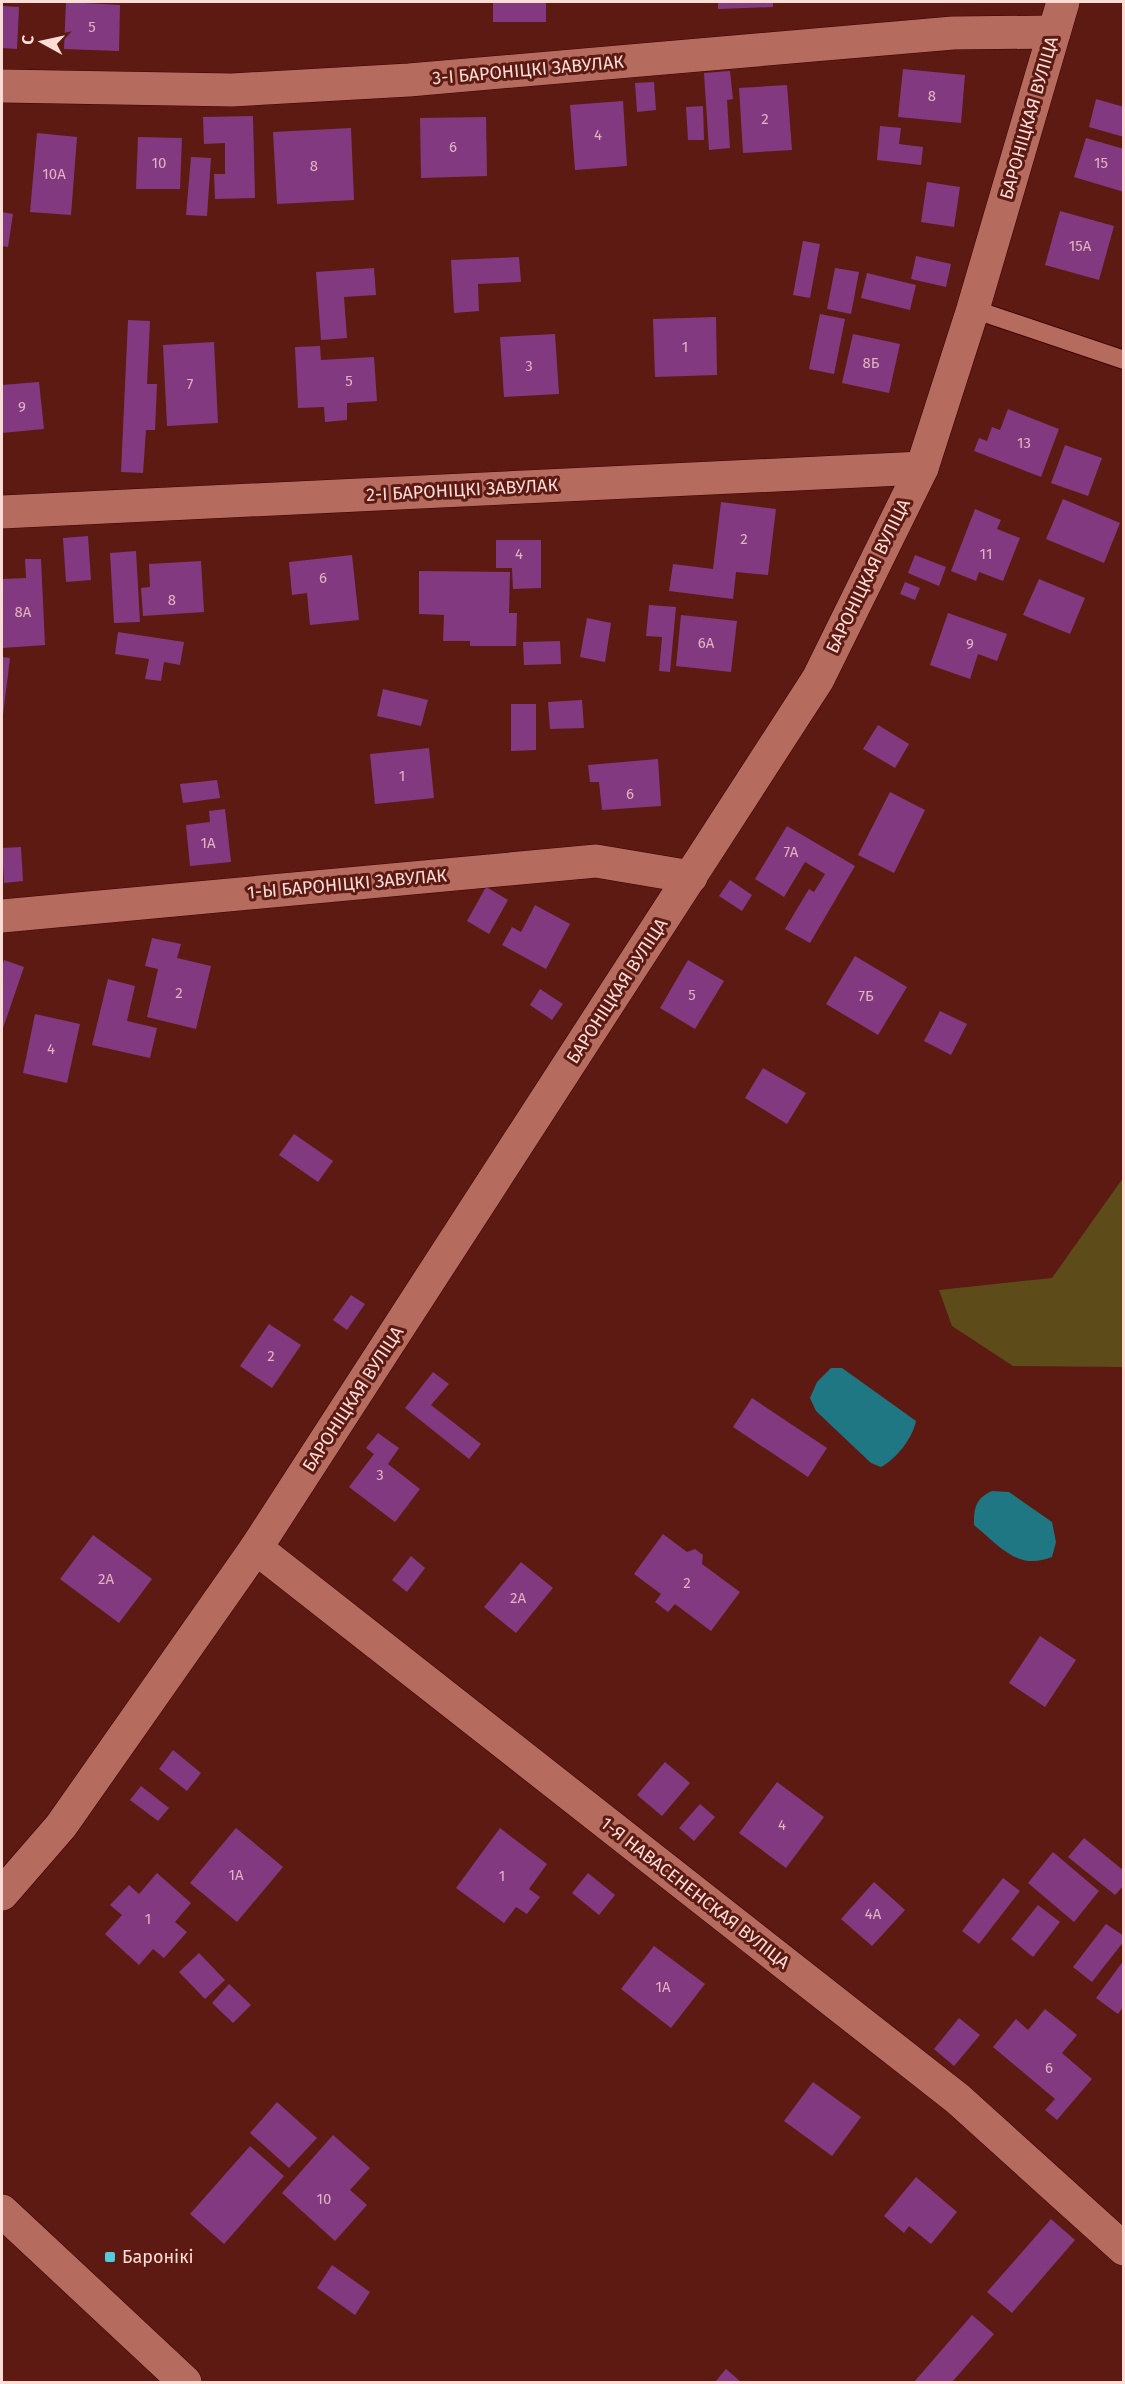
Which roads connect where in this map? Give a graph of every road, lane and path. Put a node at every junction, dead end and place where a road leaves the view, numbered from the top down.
1 (1063, 2) edge
2 (1054, 32) junction
3 (2, 86) edge
4 (973, 309) junction
5 (1124, 360) edge
6 (922, 468) junction
7 (2, 512) edge
8 (691, 877) junction
9 (2, 916) edge
10 (256, 1548) junction
11 (2, 1894) edge
12 (2, 2211) edge
13 (1124, 2249) edge
14 (185, 2382) edge

1 - 2 street, БАРОНІЦКАЯ ВУЛІЦА
2 - 3 street, 3-І БАРОНІЦКІ ЗАВУЛАК
2 - 4 street, БАРОНІЦКАЯ ВУЛІЦА
4 - 5 lane
4 - 6 street, БАРОНІЦКАЯ ВУЛІЦА
6 - 7 street, 2-І БАРОНІЦКІ ЗАВУЛАК
6 - 8 street, БАРОНІЦКАЯ ВУЛІЦА
8 - 9 street, 1-Ы БАРОНІЦКІ ЗАВУЛАК
8 - 10 street, БАРОНІЦКАЯ ВУЛІЦА
10 - 11 street, БАРОНІЦКАЯ ВУЛІЦА
10 - 13 street, 1-Я НАВАСЕНЕНСКАЯ ВУЛІЦА
12 - 14 street

